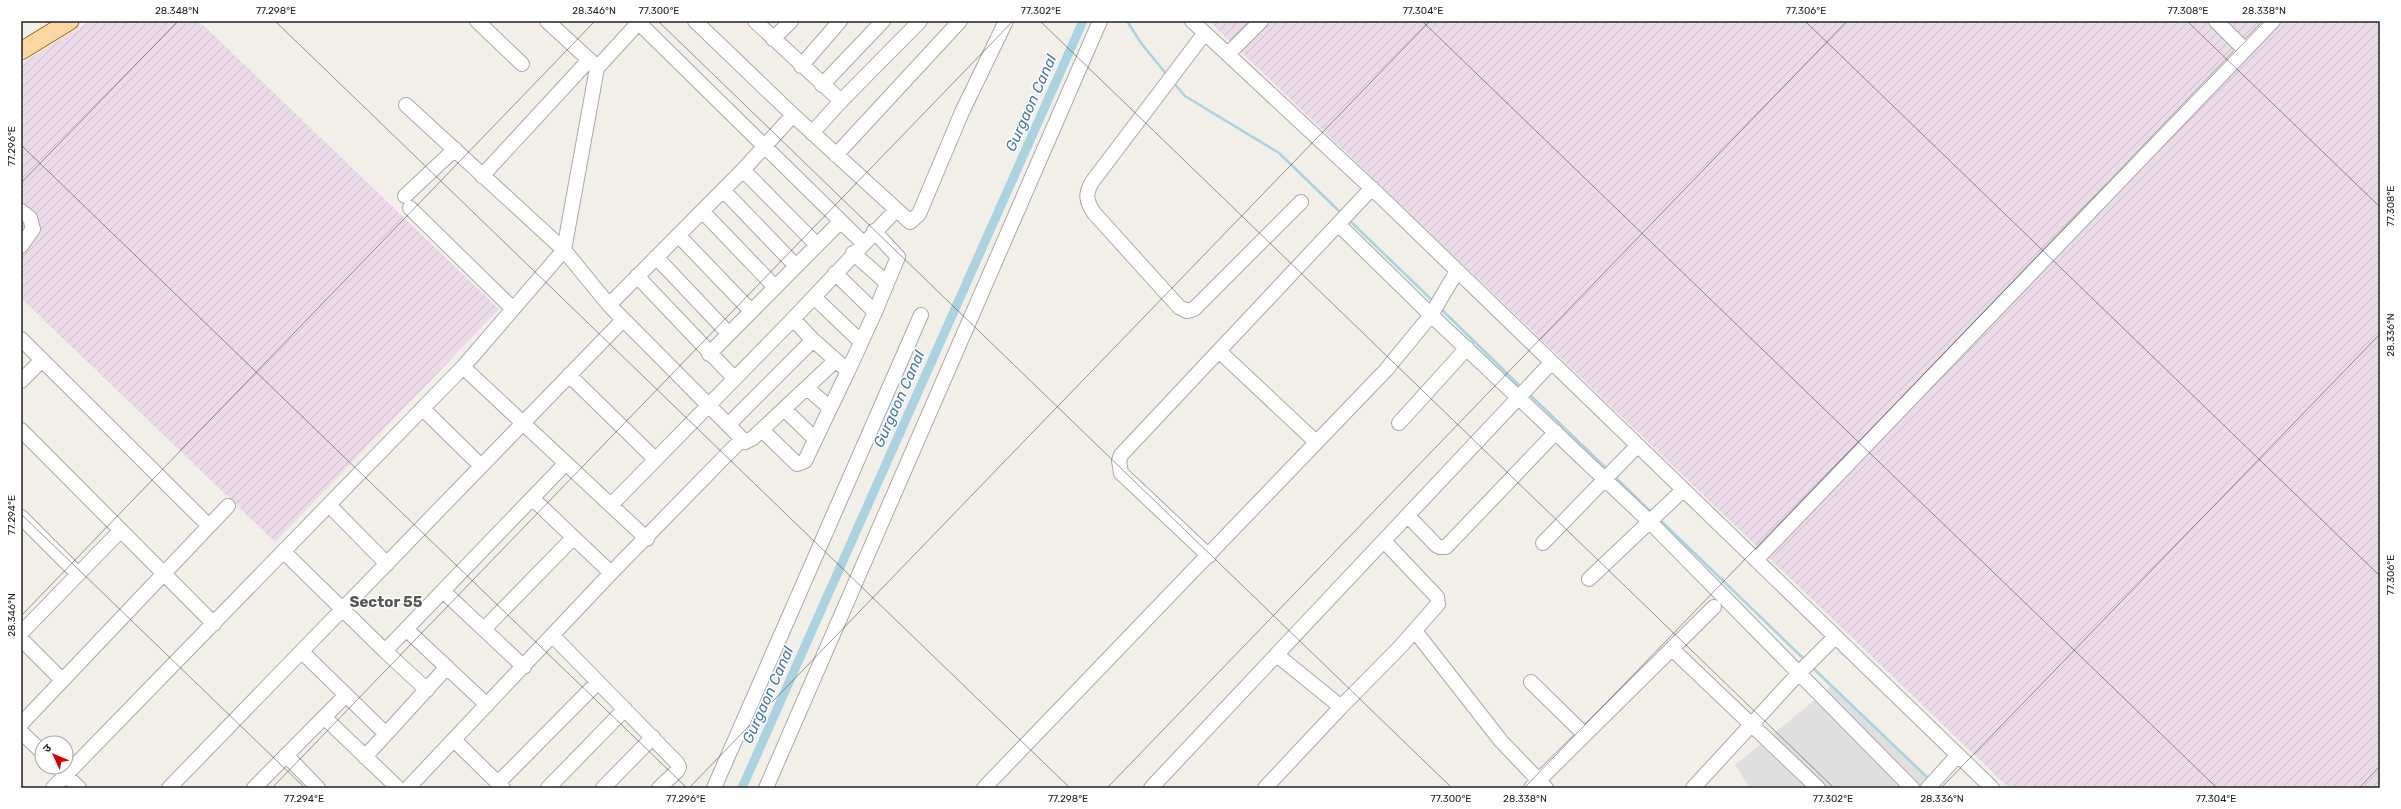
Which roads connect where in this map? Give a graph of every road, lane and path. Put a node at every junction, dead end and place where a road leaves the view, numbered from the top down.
1 (70, 21) edge
2 (477, 21) edge
3 (547, 21) edge
4 (755, 21) edge
5 (791, 21) edge
6 (840, 21) edge
7 (883, 21) edge
8 (920, 21) edge
9 (960, 21) edge
10 (1006, 21) edge
11 (1100, 21) edge
12 (1192, 21) edge
13 (1260, 21) edge
14 (2216, 21) edge
15 (2273, 21) edge
16 (639, 22) edge
17 (703, 24) edge
18 (1204, 34) junction
19 (773, 39) junction
20 (2245, 50) junction
21 (21, 51) edge
22 (1228, 54) junction
23 (522, 64) dead end
24 (593, 64) junction
25 (801, 66) junction
26 (822, 85) junction
27 (841, 101) junction
28 (406, 105) dead end
29 (793, 115) junction
30 (812, 133) junction
31 (764, 147) junction
32 (455, 149) junction
33 (836, 155) junction
34 (742, 170) junction
35 (482, 176) junction
36 (1372, 188) junction
37 (723, 190) junction
38 (1301, 202) dead end
39 (702, 210) junction
40 (896, 210) junction
41 (21, 211) edge
42 (1344, 218) junction
43 (840, 222) junction
44 (874, 231) junction
45 (678, 235) junction
46 (817, 245) junction
47 (21, 246) edge
48 (858, 248) junction
49 (564, 250) junction
50 (656, 257) junction
51 (796, 266) junction
52 (1457, 271) junction
53 (835, 273) junction
54 (637, 276) junction
55 (887, 283) junction
56 (775, 287) junction
57 (814, 297) junction
58 (609, 305) junction
59 (1435, 308) junction
60 (513, 309) junction
61 (751, 311) junction
62 (875, 312) junction
63 (921, 315) dead end
64 (793, 319) junction
65 (623, 320) junction
66 (729, 334) junction
67 (21, 339) edge
68 (813, 340) junction
69 (860, 341) junction
70 (1467, 348) junction
71 (1219, 351) junction
72 (709, 354) junction
73 (42, 360) junction
74 (835, 361) junction
75 (1551, 364) junction
76 (463, 368) junction
77 (848, 371) junction
78 (569, 375) junction
79 (734, 378) junction
80 (21, 381) edge
81 (807, 388) junction
82 (1524, 393) junction
83 (708, 403) junction
84 (423, 408) junction
85 (830, 408) junction
86 (784, 409) junction
87 (522, 422) junction
88 (1399, 423) dead end
89 (728, 425) junction
90 (21, 430) edge
91 (762, 430) junction
92 (1556, 432) junction
93 (742, 440) junction
94 (815, 440) junction
95 (1316, 442) junction
96 (1637, 446) junction
97 (655, 459) junction
98 (566, 463) junction
99 (481, 466) junction
100 (1609, 475) junction
101 (1683, 490) junction
102 (532, 498) junction
103 (611, 504) junction
104 (329, 505) junction
105 (228, 506) dead end
106 (1408, 516) junction
107 (21, 518) edge
108 (1654, 518) junction
109 (209, 526) junction
110 (121, 530) junction
111 (573, 538) junction
112 (647, 539) junction
113 (1384, 541) junction
114 (1543, 543) dead end
115 (284, 552) junction
116 (1209, 556) junction
117 (1756, 560) junction
118 (387, 564) junction
119 (164, 573) junction
120 (612, 573) junction
121 (78, 574) junction
122 (1589, 579) dead end
123 (443, 591) junction
124 (1714, 607) dead end
125 (342, 611) junction
126 (214, 624) junction
127 (406, 629) junction
128 (484, 629) junction
129 (1415, 631) junction
130 (21, 633) edge
131 (553, 636) junction
132 (1835, 637) junction
133 (21, 639) edge
134 (1672, 649) junction
135 (385, 651) junction
136 (302, 652) junction
137 (1277, 655) junction
138 (524, 666) junction
139 (447, 667) junction
140 (1799, 673) junction
141 (62, 680) junction
142 (598, 682) junction
143 (1531, 682) dead end
144 (427, 690) junction
145 (346, 695) junction
146 (487, 705) junction
147 (1341, 707) junction
148 (625, 709) junction
149 (324, 717) junction
150 (21, 724) edge
151 (1752, 726) junction
152 (21, 732) edge
153 (386, 734) junction
154 (1584, 734) junction
155 (654, 737) junction
156 (454, 740) junction
157 (34, 744) edge
158 (286, 756) junction
159 (1957, 756) junction
160 (365, 757) junction
161 (74, 759) edge
162 (60, 775) edge
163 (66, 775) edge
164 (416, 785) edge
165 (1539, 785) edge
166 (1930, 785) edge
167 (500, 786) edge
168 (53, 788) edge
169 (79, 788) edge
170 (170, 788) edge
171 (254, 788) edge
172 (318, 788) edge
173 (398, 788) edge
174 (548, 788) edge
175 (603, 788) edge
176 (659, 788) edge
177 (714, 788) edge
178 (766, 788) edge
179 (984, 788) edge
180 (1151, 788) edge
181 (1265, 788) edge
182 (1694, 788) edge
183 (1818, 788) edge
184 (1912, 788) edge
185 (1992, 788) edge

1 - 21 main road
2 - 23 street
3 - 24 street
4 - 19 street
5 - 19 street
6 - 25 street
7 - 26 street
8 - 27 street
9 - 33 street
10 - 40 street
11 - 178 street
12 - 18 street
13 - 22 street
14 - 20 street
15 - 20 street
16 - 24 street
16 - 31 street
17 - 29 street
18 - 22 street
18 - 38 street
19 - 25 street
20 - 117 street
22 - 36 street
24 - 35 street
24 - 49 street
25 - 26 street
26 - 27 street
27 - 30 street
28 - 32 street
29 - 30 street
29 - 31 street
30 - 33 street
31 - 34 street
31 - 43 street
32 - 35 street
32 - 60 street
33 - 40 street
34 - 37 street
34 - 46 street
35 - 49 street
36 - 42 street
36 - 52 street
37 - 39 street
37 - 51 street
39 - 45 street
39 - 56 street
40 - 44 street
41 - 47 street
42 - 59 street
42 - 71 street
43 - 46 street
43 - 48 street
44 - 48 street
44 - 55 street
45 - 50 street
45 - 61 street
46 - 51 street
48 - 53 street
48 - 55 street
49 - 58 street
49 - 60 street
50 - 54 street
50 - 66 street
51 - 56 street
52 - 59 street
52 - 75 street
53 - 57 street
53 - 62 street
54 - 58 street
54 - 72 street
55 - 62 street
56 - 61 street
57 - 64 street
57 - 69 street
58 - 65 street
59 - 70 street
59 - 95 street
60 - 76 street
61 - 66 street
62 - 69 street
63 - 177 street
64 - 68 street
64 - 79 street
65 - 78 street
65 - 83 street
66 - 72 street
67 - 73 street
68 - 74 street
68 - 89 street
69 - 77 street
70 - 82 street
70 - 88 street
71 - 95 street
71 - 116 street
72 - 79 street
73 - 80 street
73 - 109 street
74 - 77 street
74 - 81 street
75 - 82 street
75 - 96 street
76 - 84 street
76 - 87 street
77 - 85 street
78 - 87 street
78 - 97 street
79 - 83 street
81 - 85 street
81 - 86 street
82 - 92 street
82 - 106 street
83 - 89 street
83 - 97 street
84 - 99 street
84 - 104 street
85 - 94 street
86 - 91 street
86 - 94 street
87 - 98 street
87 - 99 street
89 - 93 street
90 - 110 street
91 - 93 street
91 - 94 street
92 - 100 street
92 - 106 street
93 - 112 street
95 - 116 street
96 - 100 street
96 - 101 street
97 - 103 street
98 - 102 street
98 - 103 street
99 - 118 street
100 - 108 street
100 - 114 street
101 - 108 street
101 - 117 street
102 - 111 street
102 - 123 street
103 - 112 street
104 - 115 street
104 - 118 street
105 - 109 street
106 - 113 street
107 - 121 street
108 - 122 street
108 - 140 street
109 - 119 street
110 - 119 street
110 - 121 street
111 - 120 street
111 - 128 street
112 - 120 street
113 - 129 street
113 - 137 street
115 - 125 street
115 - 126 street
116 - 179 street
117 - 132 street
118 - 125 street
119 - 126 street
119 - 141 street
120 - 131 street
121 - 130 street
123 - 127 street
123 - 128 street
124 - 134 street
125 - 135 street
125 - 136 street
126 - 161 street
127 - 135 street
127 - 139 street
128 - 138 street
129 - 147 street
129 - 165 street
131 - 138 street
131 - 142 street
132 - 140 street
132 - 159 street
133 - 141 street
134 - 151 street
134 - 154 street
135 - 144 street
136 - 145 street
136 - 170 street
137 - 147 street
137 - 180 street
138 - 146 street
139 - 144 street
139 - 146 street
140 - 151 street
140 - 184 street
141 - 150 street
142 - 148 street
142 - 167 street
143 - 154 street
144 - 153 street
145 - 149 street
145 - 153 street
146 - 156 street
147 - 181 street
148 - 155 street
148 - 174 street
149 - 158 street
149 - 160 street
151 - 182 street
151 - 183 street
152 - 157 street
153 - 160 street
154 - 165 street
155 - 175 street
155 - 176 street
156 - 164 street
156 - 167 street
158 - 171 street
158 - 172 street
159 - 166 street
159 - 185 street
160 - 173 street
162 - 168 street
163 - 169 street

